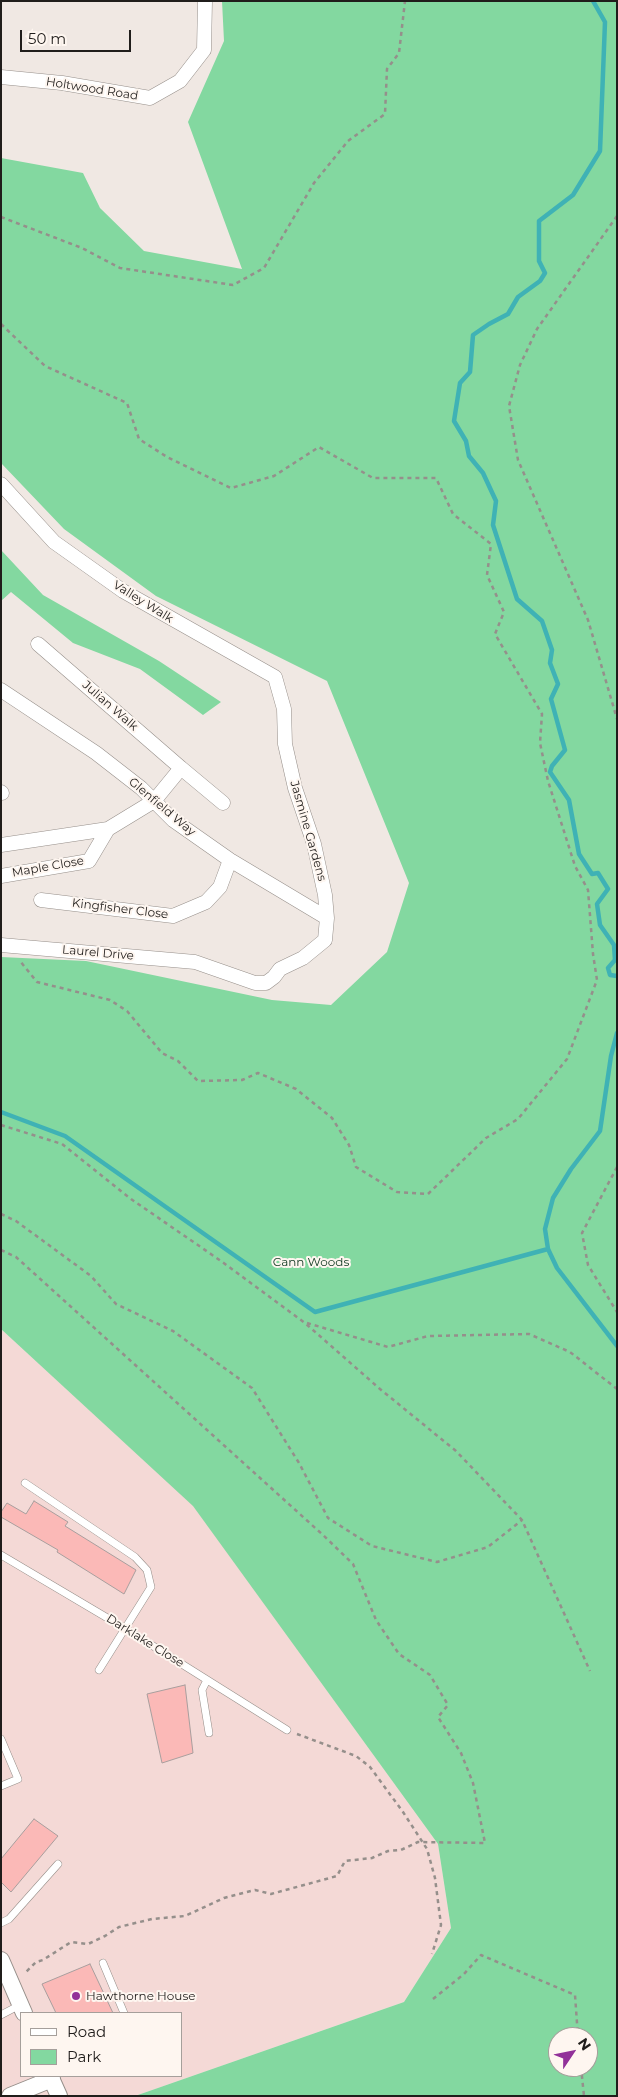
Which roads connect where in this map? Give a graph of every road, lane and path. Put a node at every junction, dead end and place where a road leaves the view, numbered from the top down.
1 (204, 1) edge
2 (405, 1) edge
3 (1, 77) edge
4 (617, 216) edge
5 (1, 217) edge
6 (1, 324) edge
7 (1, 484) edge
8 (38, 644) dead end
9 (1, 690) edge
10 (284, 708) joint
11 (617, 719) edge
12 (181, 768) junction
13 (154, 801) junction
14 (222, 803) dead end
15 (108, 829) junction
16 (1, 845) edge
17 (230, 860) junction
18 (1, 876) edge
19 (41, 900) dead end
20 (327, 918) junction
21 (4, 945) edge
22 (266, 982) joint
23 (1, 1125) edge
24 (617, 1167) edge
25 (1, 1214) edge
26 (1, 1250) edge
27 (617, 1312) edge
28 (305, 1323) junction
29 (617, 1388) edge
30 (25, 1482) dead end
31 (522, 1520) junction
32 (1, 1555) edge
33 (126, 1630) junction
34 (99, 1670) dead end
35 (590, 1671) dead end
36 (207, 1680) junction
37 (287, 1730) joint
38 (209, 1732) dead end
39 (1, 1739) edge
40 (1, 1786) edge
41 (423, 1842) junction
42 (58, 1864) dead end
43 (1, 1923) edge
44 (432, 1954) dead end
45 (1, 1960) edge
46 (103, 1963) dead end
47 (433, 1999) dead end
48 (20, 2004) edge
49 (124, 2012) edge
50 (1, 2015) edge
51 (577, 2027) edge
52 (51, 2077) edge
53 (582, 2077) edge
54 (10, 2096) edge
55 (59, 2096) edge
56 (584, 2096) edge

1 - 3 street, Holtwood Road
2 - 5 path
4 - 11 path
6 - 21 path
7 - 10 street, Valley Walk
8 - 12 street, Julian Walk
9 - 13 street, Glenfield Way
10 - 20 street, Jasmine Gardens
12 - 13 street
12 - 14 street, Julian Walk
13 - 15 street
13 - 17 street, Glenfield Way
15 - 16 street
15 - 18 street, Maple Close
17 - 19 street, Kingfisher Close
17 - 20 street, Glenfield Way
20 - 22 street, Jasmine Gardens
21 - 22 street, Laurel Drive
23 - 28 path
24 - 27 path
25 - 31 path
26 - 41 path
28 - 29 path
28 - 31 path
30 - 33 lane
31 - 35 path
32 - 33 lane, Darklake Close
33 - 34 lane
33 - 36 lane, Darklake Close
36 - 37 lane, Darklake Close
36 - 38 lane
37 - 41 path
39 - 40 lane
41 - 44 path
41 - 48 path
42 - 43 lane
45 - 48 street
46 - 49 lane
47 - 51 path
48 - 50 lane
52 - 54 street
52 - 55 street
53 - 56 path

